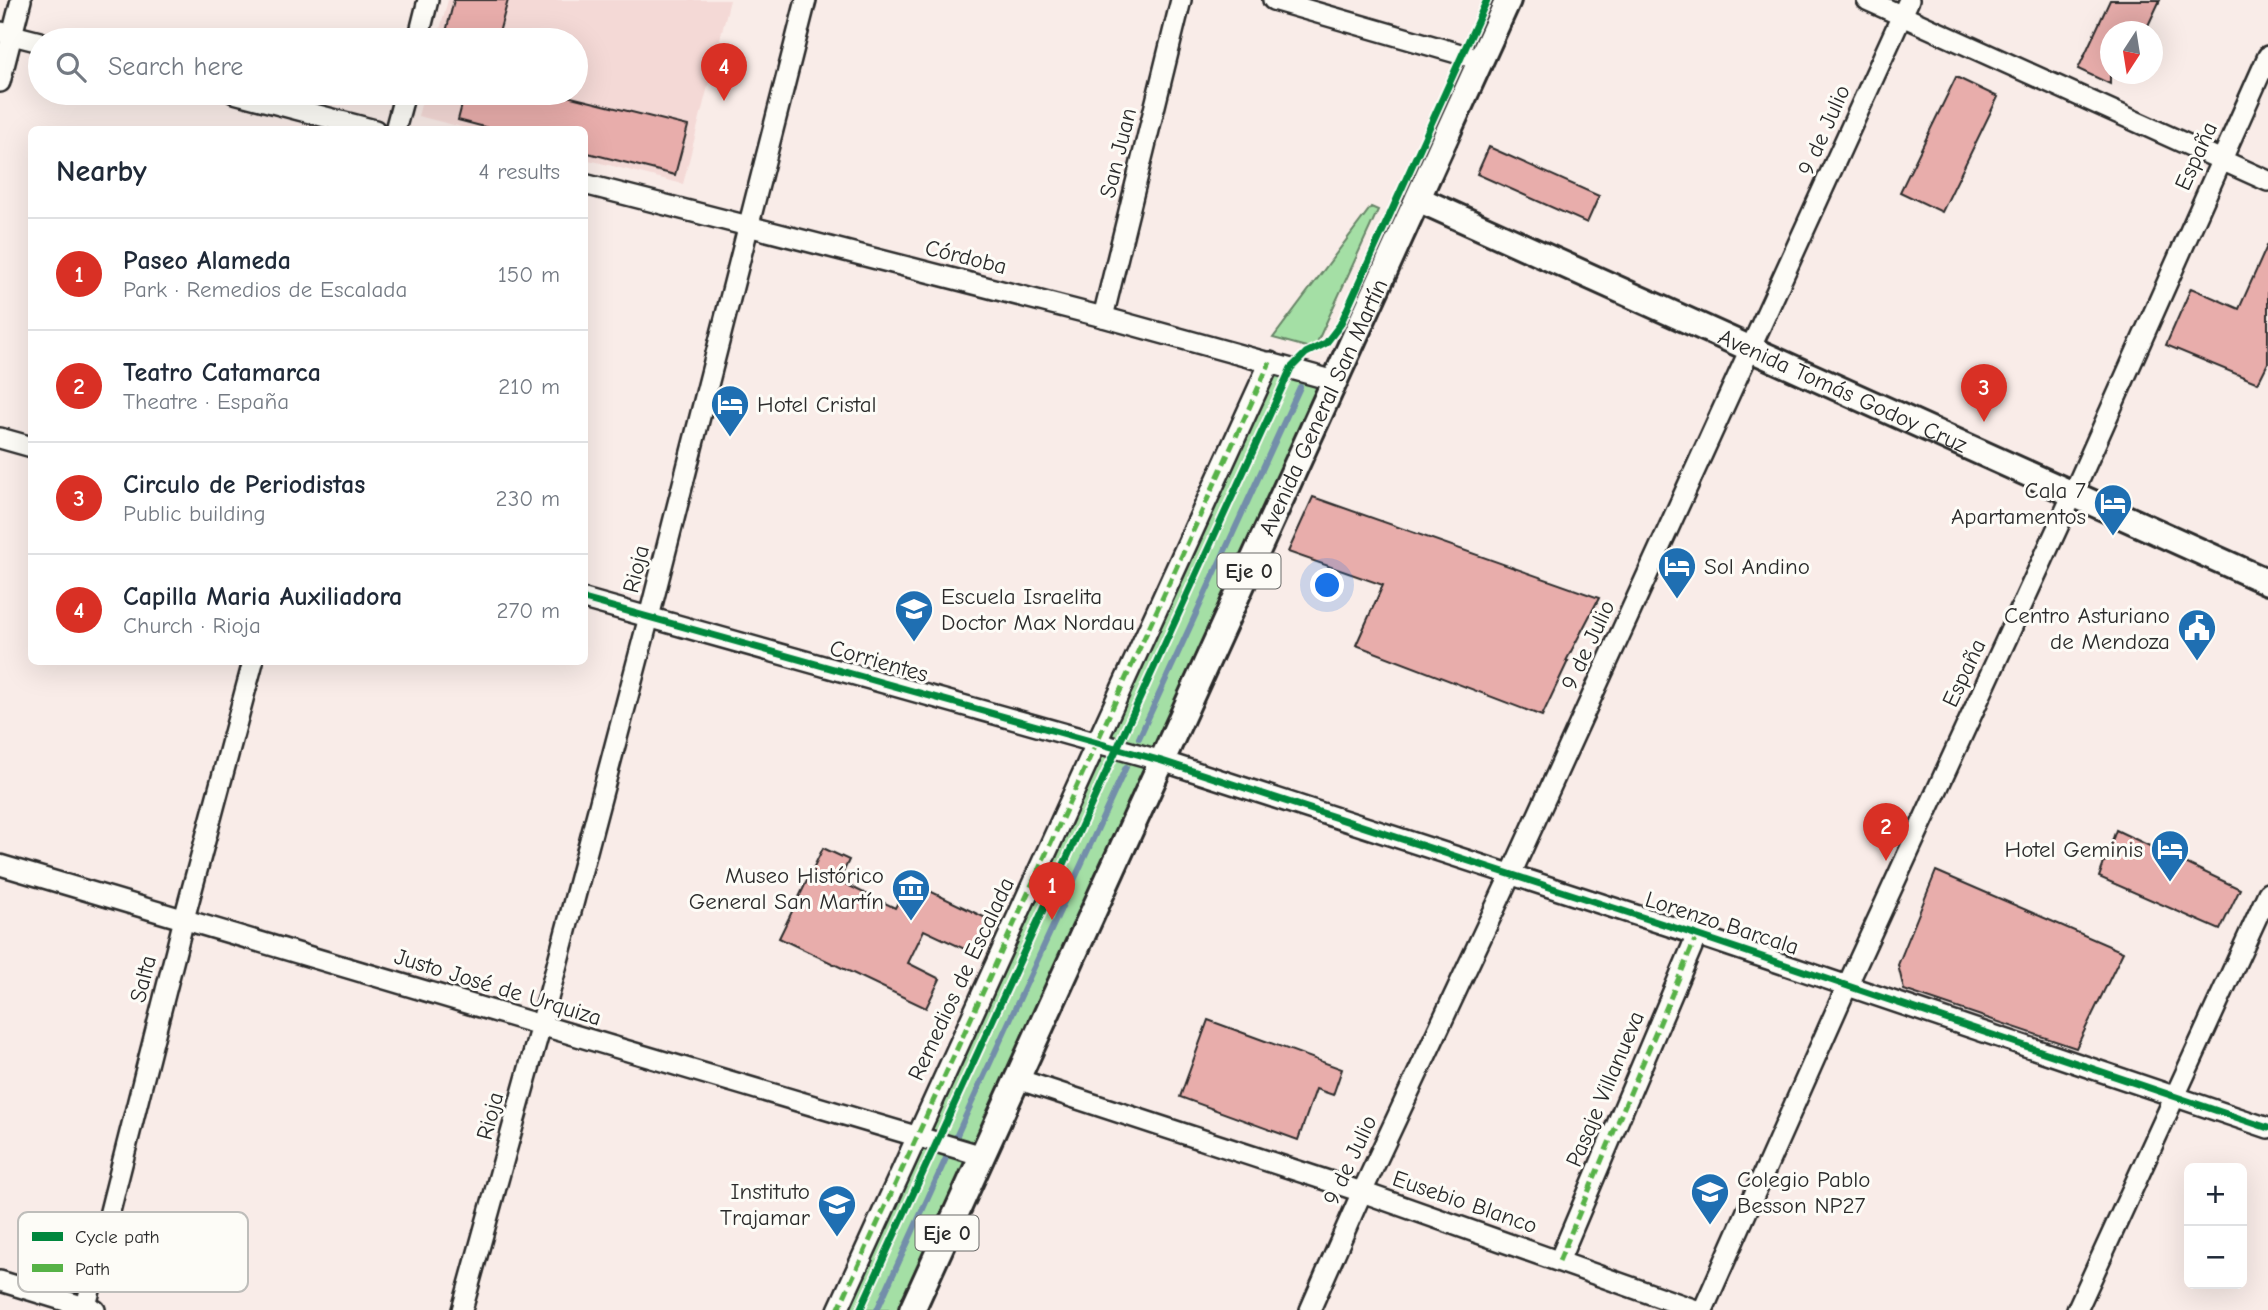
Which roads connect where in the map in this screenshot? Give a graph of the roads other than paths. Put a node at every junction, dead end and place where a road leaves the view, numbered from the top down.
1 (21, 0) edge
2 (428, 0) edge
3 (806, 0) edge
4 (1181, 0) edge
5 (1273, 0) edge
6 (1508, 0) edge
7 (1867, 0) edge
8 (1906, 8) edge
9 (421, 28) edge
10 (6, 34) edge
11 (28, 39) edge
12 (2268, 56) edge
13 (1481, 60) junction
14 (0, 82) edge
15 (280, 105) edge
16 (402, 105) edge
17 (360, 126) edge
18 (396, 126) edge
19 (2221, 160) junction
20 (2268, 181) edge
21 (588, 185) edge
22 (1418, 200) junction
23 (747, 226) junction
24 (1103, 317) junction
25 (1750, 349) junction
26 (1269, 362) junction
27 (1335, 381) junction
28 (0, 438) edge
29 (28, 446) edge
30 (2073, 494) junction
31 (2268, 582) edge
32 (588, 600) edge
33 (649, 617) junction
34 (252, 665) edge
35 (1097, 742) junction
36 (1162, 761) junction
37 (0, 864) edge
38 (1511, 874) junction
39 (2268, 893) edge
40 (184, 919) junction
41 (1697, 935) junction
42 (1847, 986) junction
43 (541, 1025) junction
44 (1017, 1079) junction
45 (2175, 1097) junction
46 (2268, 1128) edge
47 (916, 1136) junction
48 (982, 1156) junction
49 (1362, 1192) junction
50 (113, 1212) edge
51 (1559, 1261) junction
52 (0, 1281) edge
53 (18, 1287) edge
54 (35, 1292) edge
55 (89, 1309) edge
56 (462, 1310) edge
57 (838, 1310) edge
58 (912, 1310) edge
59 (1310, 1310) edge
60 (1696, 1310) edge
61 (1703, 1310) edge
62 (2077, 1310) edge

1 - 10 street
2 - 9 street
3 - 23 street, Rioja
4 - 24 street, San Juan
5 - 13 street
6 - 13 main road, Avenida General San Martín / Eje 0
7 - 8 street
8 - 19 street
8 - 25 street, 9 de Julio
10 - 11 street
10 - 14 street
12 - 19 street, España
13 - 22 main road, Avenida General San Martín / Eje 0
15 - 17 street
16 - 18 street
19 - 20 street
19 - 30 street, España
21 - 23 street, Córdoba
22 - 25 main road, Avenida Tomás Godoy Cruz
22 - 27 main road, Avenida General San Martín / Eje 0
23 - 24 street, Córdoba
23 - 33 street, Rioja
24 - 26 street, Córdoba
25 - 30 main road, Avenida Tomás Godoy Cruz
25 - 38 street, 9 de Julio
26 - 27 street, Córdoba
26 - 35 street, Remedios de Escalada
27 - 36 main road, Avenida General San Martín / Eje 0
28 - 29 street
30 - 31 main road, Avenida Tomás Godoy Cruz
30 - 42 street, España
32 - 33 street, Corrientes
33 - 35 street, Corrientes
33 - 43 street, Rioja
34 - 40 street, Salta
35 - 36 street, Corrientes
35 - 47 street, Remedios de Escalada
36 - 38 street, Lorenzo Barcala
36 - 44 main road, Avenida General San Martín / Eje 0
37 - 40 street, Justo José de Urquiza
38 - 41 street, Lorenzo Barcala
38 - 49 street, 9 de Julio
39 - 45 street
40 - 43 street, Justo José de Urquiza
40 - 50 street, Salta
41 - 42 street, Lorenzo Barcala
41 - 51 street, Pasaje Villanueva
42 - 45 street, Lorenzo Barcala
42 - 61 street, España
43 - 47 street, Justo José de Urquiza
43 - 56 street, Rioja
44 - 48 main road, Avenida General San Martín / Eje 0
44 - 49 street, Eusebio Blanco
45 - 46 street, Lorenzo Barcala
45 - 62 street
47 - 48 street, Justo José de Urquiza
47 - 57 street, Remedios de Escalada
48 - 58 main road, Avenida General San Martín / Eje 0
49 - 51 street, Eusebio Blanco
49 - 59 street, 9 de Julio
51 - 60 street, Eusebio Blanco
52 - 53 street
54 - 55 street

